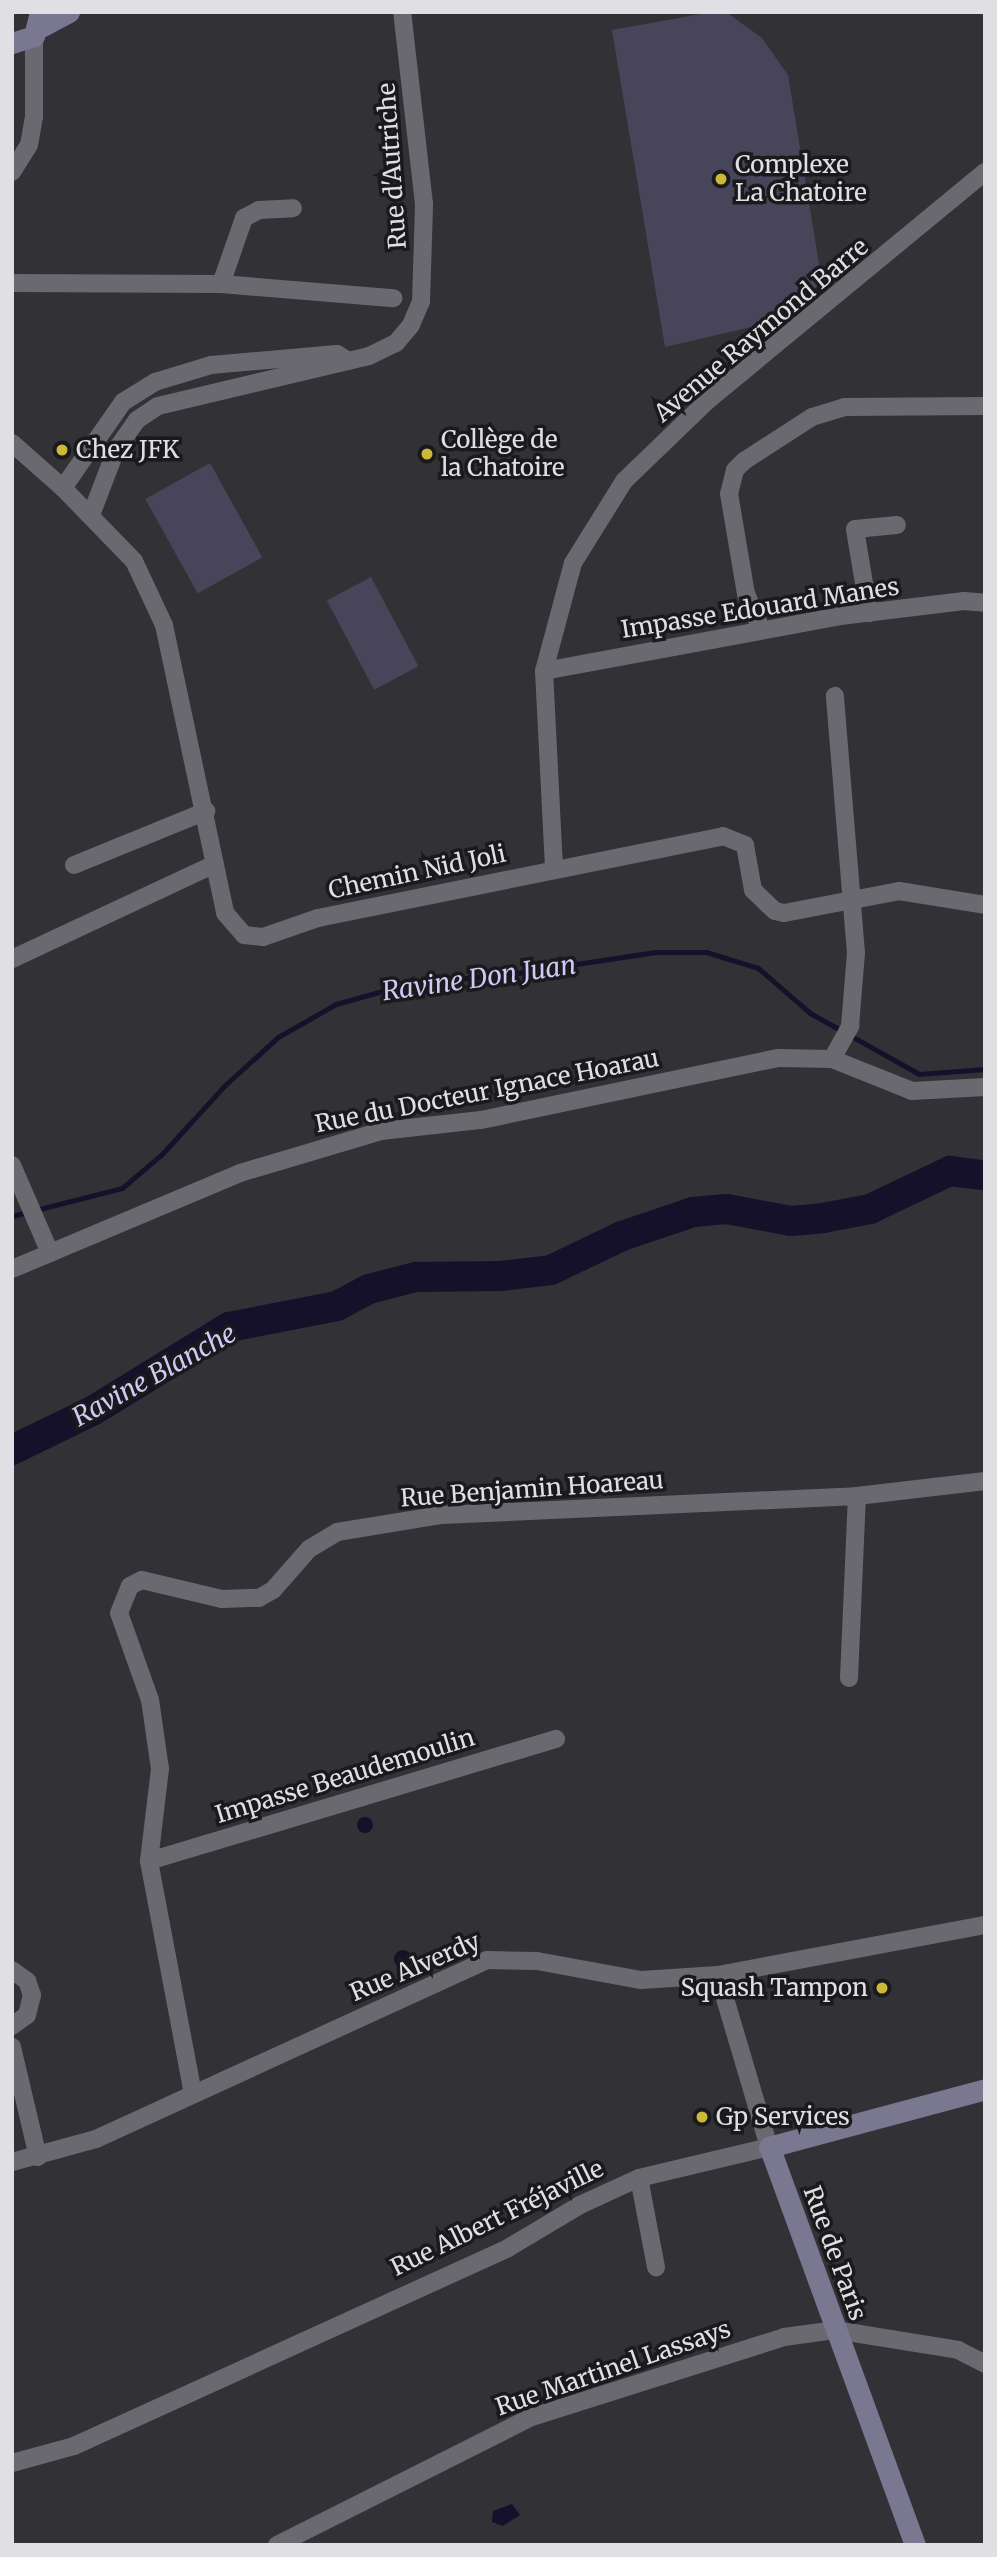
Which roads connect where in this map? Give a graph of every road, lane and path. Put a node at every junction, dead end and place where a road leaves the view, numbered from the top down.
1 (69, 12) edge
2 (402, 12) edge
3 (37, 25) edge
4 (12, 44) edge
5 (31, 81) junction
6 (12, 172) edge
7 (985, 172) edge
8 (293, 208) dead end
9 (12, 284) edge
10 (221, 284) junction
11 (393, 298) dead end
12 (349, 362) junction
13 (985, 407) edge
14 (12, 443) edge
15 (64, 488) junction
16 (91, 515) junction
17 (897, 525) dead end
18 (985, 603) edge
19 (869, 613) junction
20 (761, 629) junction
21 (544, 671) junction
22 (835, 696) dead end
23 (206, 811) junction
24 (74, 864) dead end
25 (213, 865) junction
26 (554, 868) junction
27 (850, 900) junction
28 (985, 905) edge
29 (12, 959) edge
30 (835, 1051) junction
31 (985, 1087) edge
32 (12, 1165) edge
33 (50, 1253) junction
34 (12, 1269) edge
35 (985, 1481) edge
36 (858, 1496) junction
37 (849, 1678) dead end
38 (556, 1739) dead end
39 (149, 1861) junction
40 (985, 1924) edge
41 (12, 1970) edge
42 (718, 1975) junction
43 (12, 2026) edge
44 (12, 2047) edge
45 (985, 2089) edge
46 (193, 2094) junction
47 (769, 2147) junction
48 (38, 2157) junction
49 (12, 2162) edge
50 (639, 2178) junction
51 (656, 2267) dead end
52 (835, 2330) junction
53 (985, 2364) edge
54 (12, 2463) edge
55 (288, 2542) edge
56 (915, 2545) edge

1 - 3 street
2 - 12 street, Rue d'Autriche
3 - 4 street
3 - 5 street
4 - 5 street
5 - 6 street
7 - 21 street, Avenue Raymond Barre
8 - 10 street
9 - 10 street
10 - 11 street
12 - 15 street
12 - 16 street, Rue d'Autriche
13 - 20 street
14 - 15 street, Chemin Nid Joli
15 - 16 street, Chemin Nid Joli
16 - 23 street, Chemin Nid Joli
17 - 19 street
18 - 19 street, Impasse Edouard Manes
19 - 20 street, Impasse Edouard Manes
20 - 21 street, Impasse Edouard Manes
21 - 26 street, Avenue Raymond Barre
22 - 27 street
23 - 24 street
23 - 25 street, Chemin Nid Joli
25 - 26 street, Chemin Nid Joli
25 - 29 street
26 - 27 street, Chemin Nid Joli
27 - 28 street, Chemin Nid Joli
27 - 30 street
30 - 31 street, Rue du Docteur Ignace Hoarau
30 - 33 street, Rue du Docteur Ignace Hoarau
32 - 33 street
33 - 34 street, Rue du Docteur Ignace Hoarau
35 - 36 street, Rue Benjamin Hoareau
36 - 37 street
36 - 39 street, Rue Benjamin Hoareau
38 - 39 street, Impasse Beaudemoulin
39 - 46 street, Rue Benjamin Hoareau
40 - 42 street, Rue Alverdy
41 - 43 street
42 - 46 street, Rue Alverdy
42 - 47 street, Rue de Paris
44 - 48 street
45 - 47 street, Rue Albert Fréjaville
46 - 48 street, Rue Alverdy
47 - 50 street, Rue Albert Fréjaville
47 - 52 street, Rue de Paris
48 - 49 street, Rue Alverdy
50 - 51 street
50 - 54 street, Rue Albert Fréjaville
52 - 53 street, Rue Martinel Lassays
52 - 55 street, Rue Martinel Lassays
52 - 56 street, Rue de Paris

